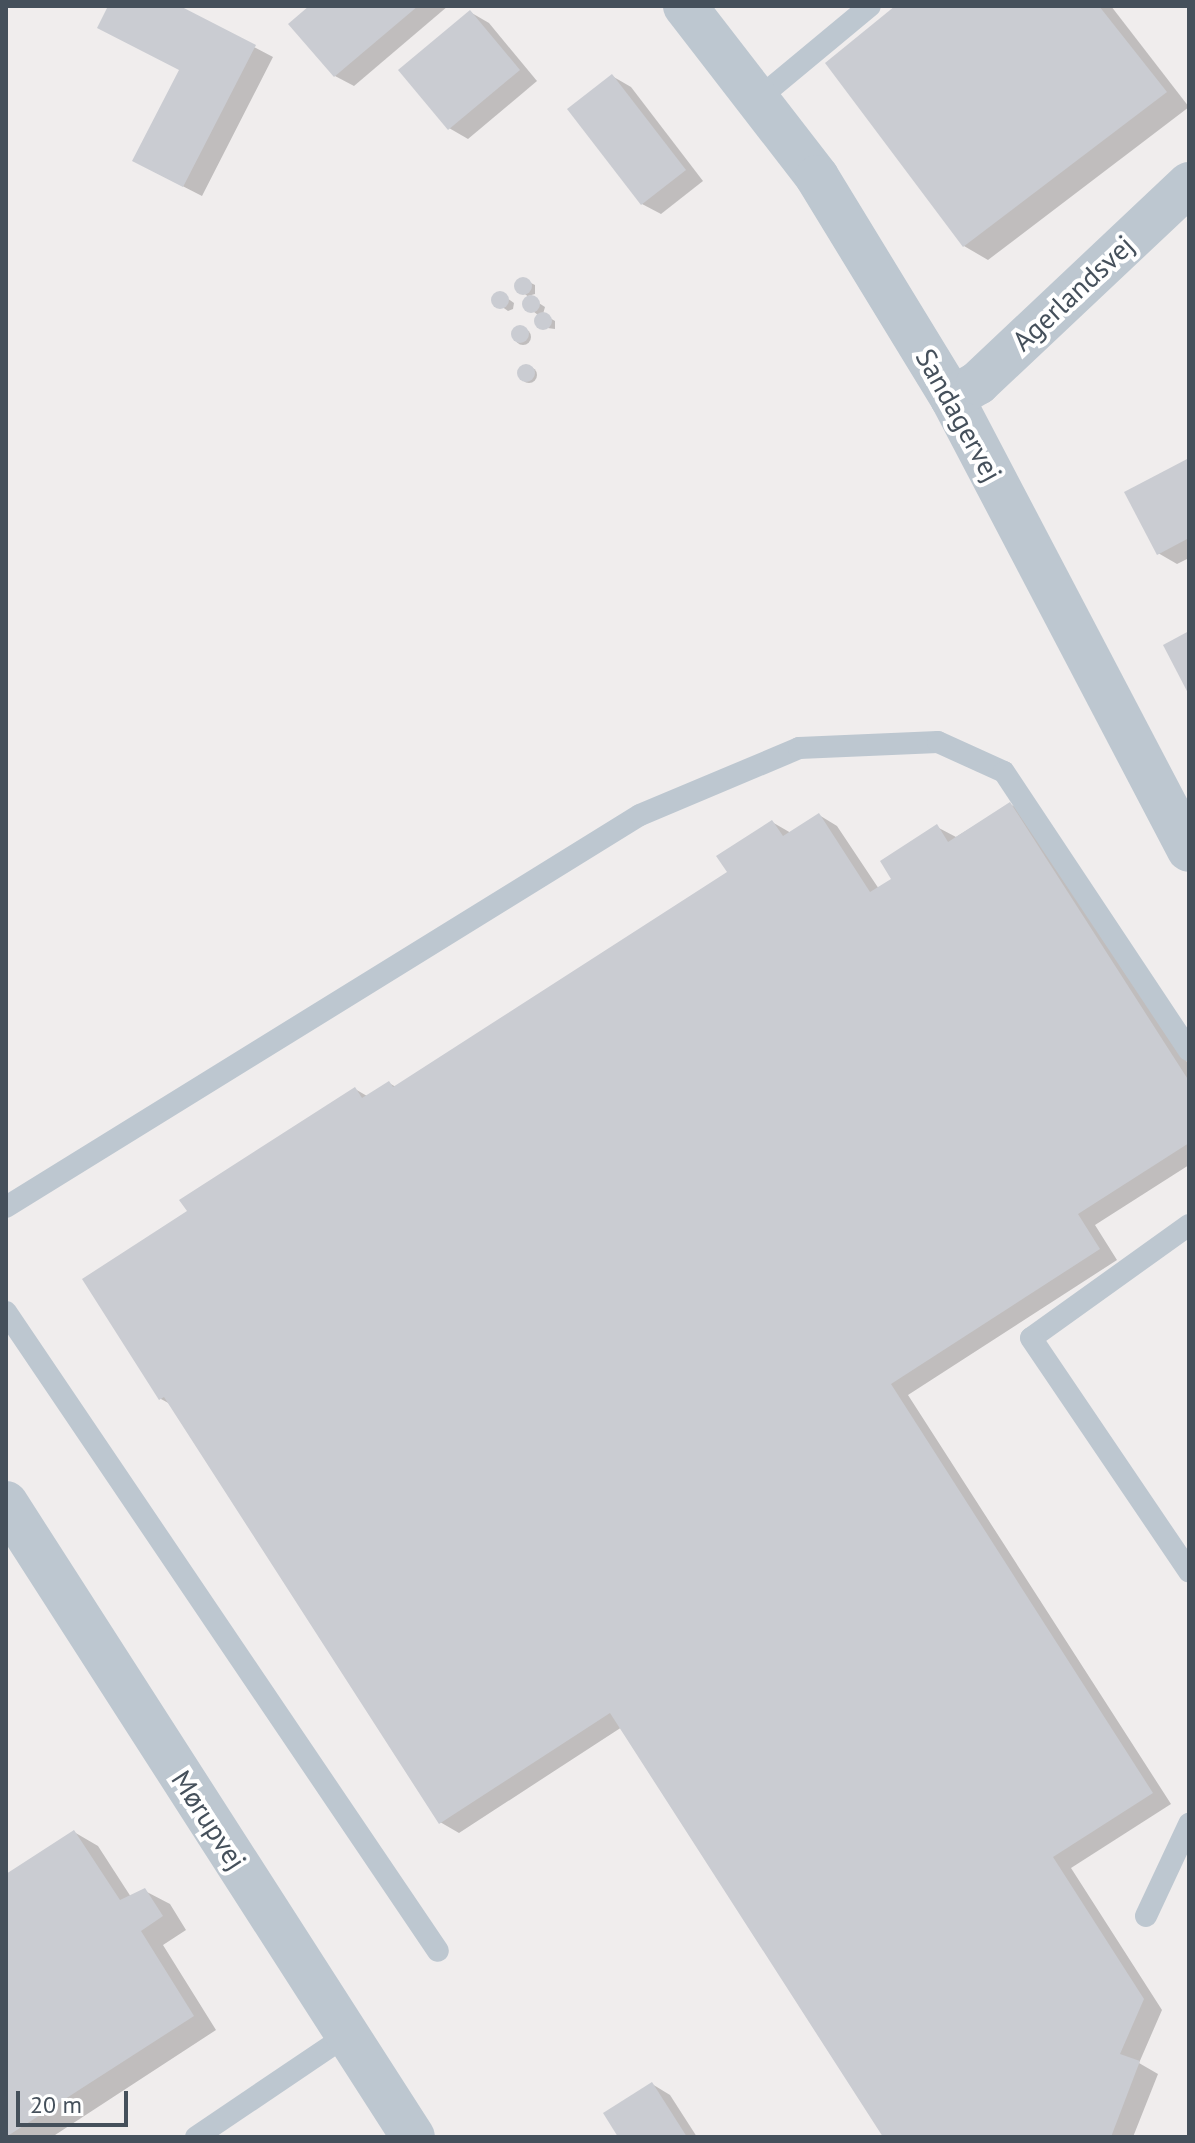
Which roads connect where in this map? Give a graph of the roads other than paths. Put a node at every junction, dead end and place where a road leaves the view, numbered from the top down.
1 (685, 6) edge
2 (870, 6) edge
3 (759, 98) junction
4 (1189, 184) edge
5 (952, 398) junction
6 (1189, 850) edge
7 (1189, 1050) edge
8 (6, 1207) edge
9 (1189, 1225) edge
10 (6, 1312) edge
11 (6, 1503) edge
12 (1189, 1571) edge
13 (1189, 1824) edge
14 (1146, 1916) dead end
15 (438, 1951) dead end
16 (347, 2035) junction
17 (196, 2137) edge
18 (413, 2137) edge

1 - 3 street, Sandagervej
2 - 3 lane
3 - 5 street, Sandagervej
4 - 5 street, Agerlandsvej
5 - 6 street, Sandagervej
7 - 8 lane
9 - 12 lane
10 - 15 lane
11 - 16 street, Mørupvej
13 - 14 lane
16 - 17 lane
16 - 18 street, Mørupvej

